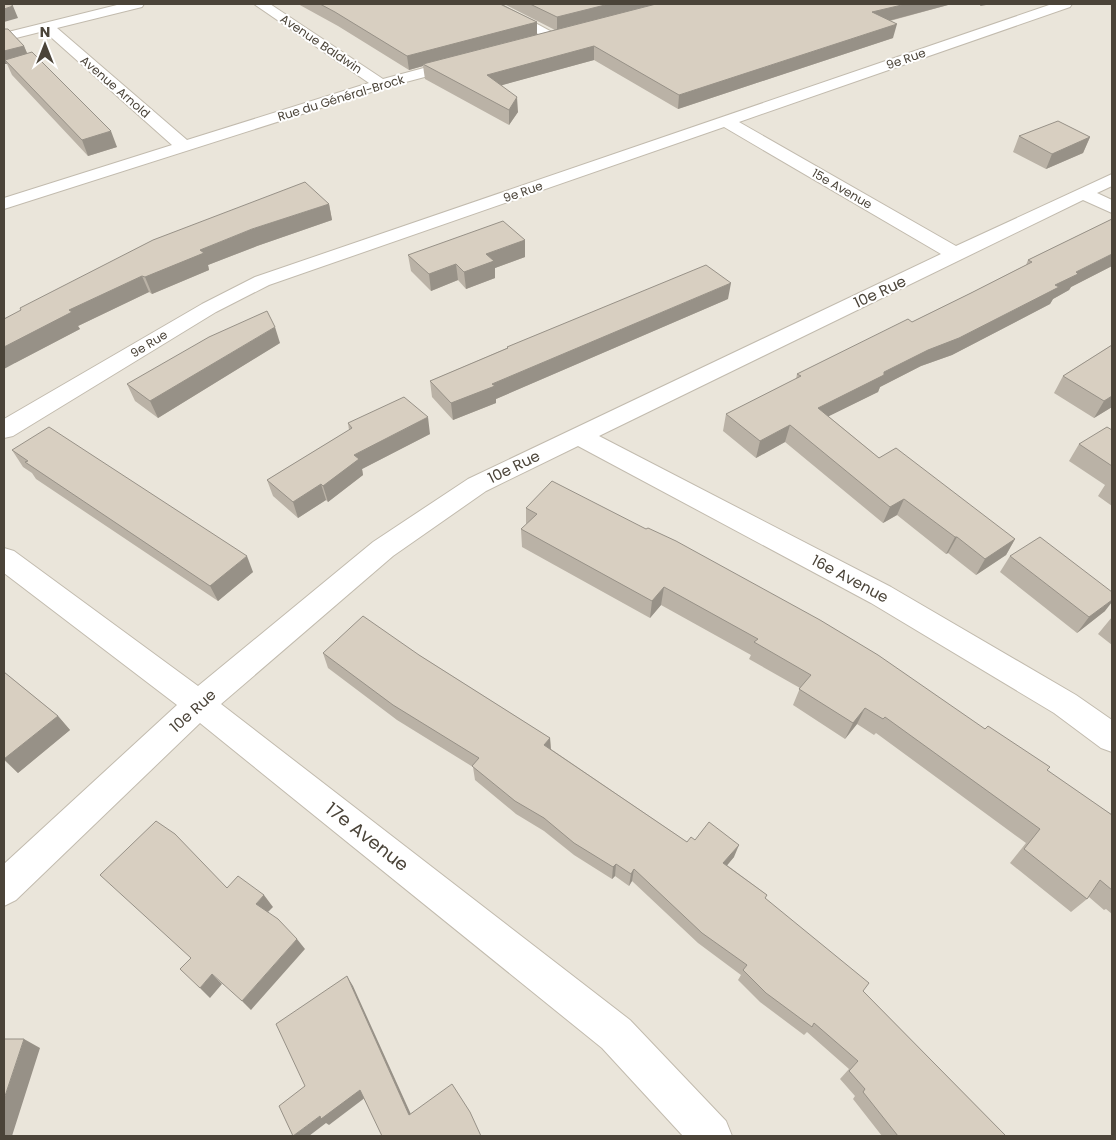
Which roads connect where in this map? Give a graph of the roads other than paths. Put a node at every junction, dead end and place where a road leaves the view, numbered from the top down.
1 (137, 4) edge
2 (261, 4) edge
3 (490, 4) edge
4 (1065, 4) edge
5 (46, 26) junction
6 (574, 33) edge
7 (4, 37) edge
8 (556, 38) junction
9 (537, 43) edge
10 (473, 60) edge
11 (381, 84) junction
12 (727, 122) junction
13 (184, 147) junction
14 (1112, 179) edge
15 (1083, 193) junction
16 (4, 204) edge
17 (1112, 208) edge
18 (957, 255) junction
19 (4, 430) edge
20 (578, 436) junction
21 (4, 558) edge
22 (199, 704) junction
23 (1112, 738) edge
24 (4, 888) edge
25 (711, 1136) edge

1 - 5 street
2 - 11 street, Avenue Baldwin
3 - 8 street
4 - 12 street, 9e Rue
5 - 7 street
5 - 13 street, Avenue Arnold
6 - 8 street
8 - 9 street
10 - 11 street, Rue du Général-Brock
11 - 13 street, Rue du Général-Brock
12 - 18 street, 15e Avenue
12 - 19 street, 9e Rue
13 - 16 street, Rue du Général-Brock
14 - 15 street, 10e Rue
15 - 17 street
15 - 18 street, 10e Rue
18 - 20 street, 10e Rue
20 - 22 street, 10e Rue
20 - 23 street, 16e Avenue
21 - 22 street, 17e Avenue
22 - 24 street, 10e Rue
22 - 25 street, 17e Avenue

